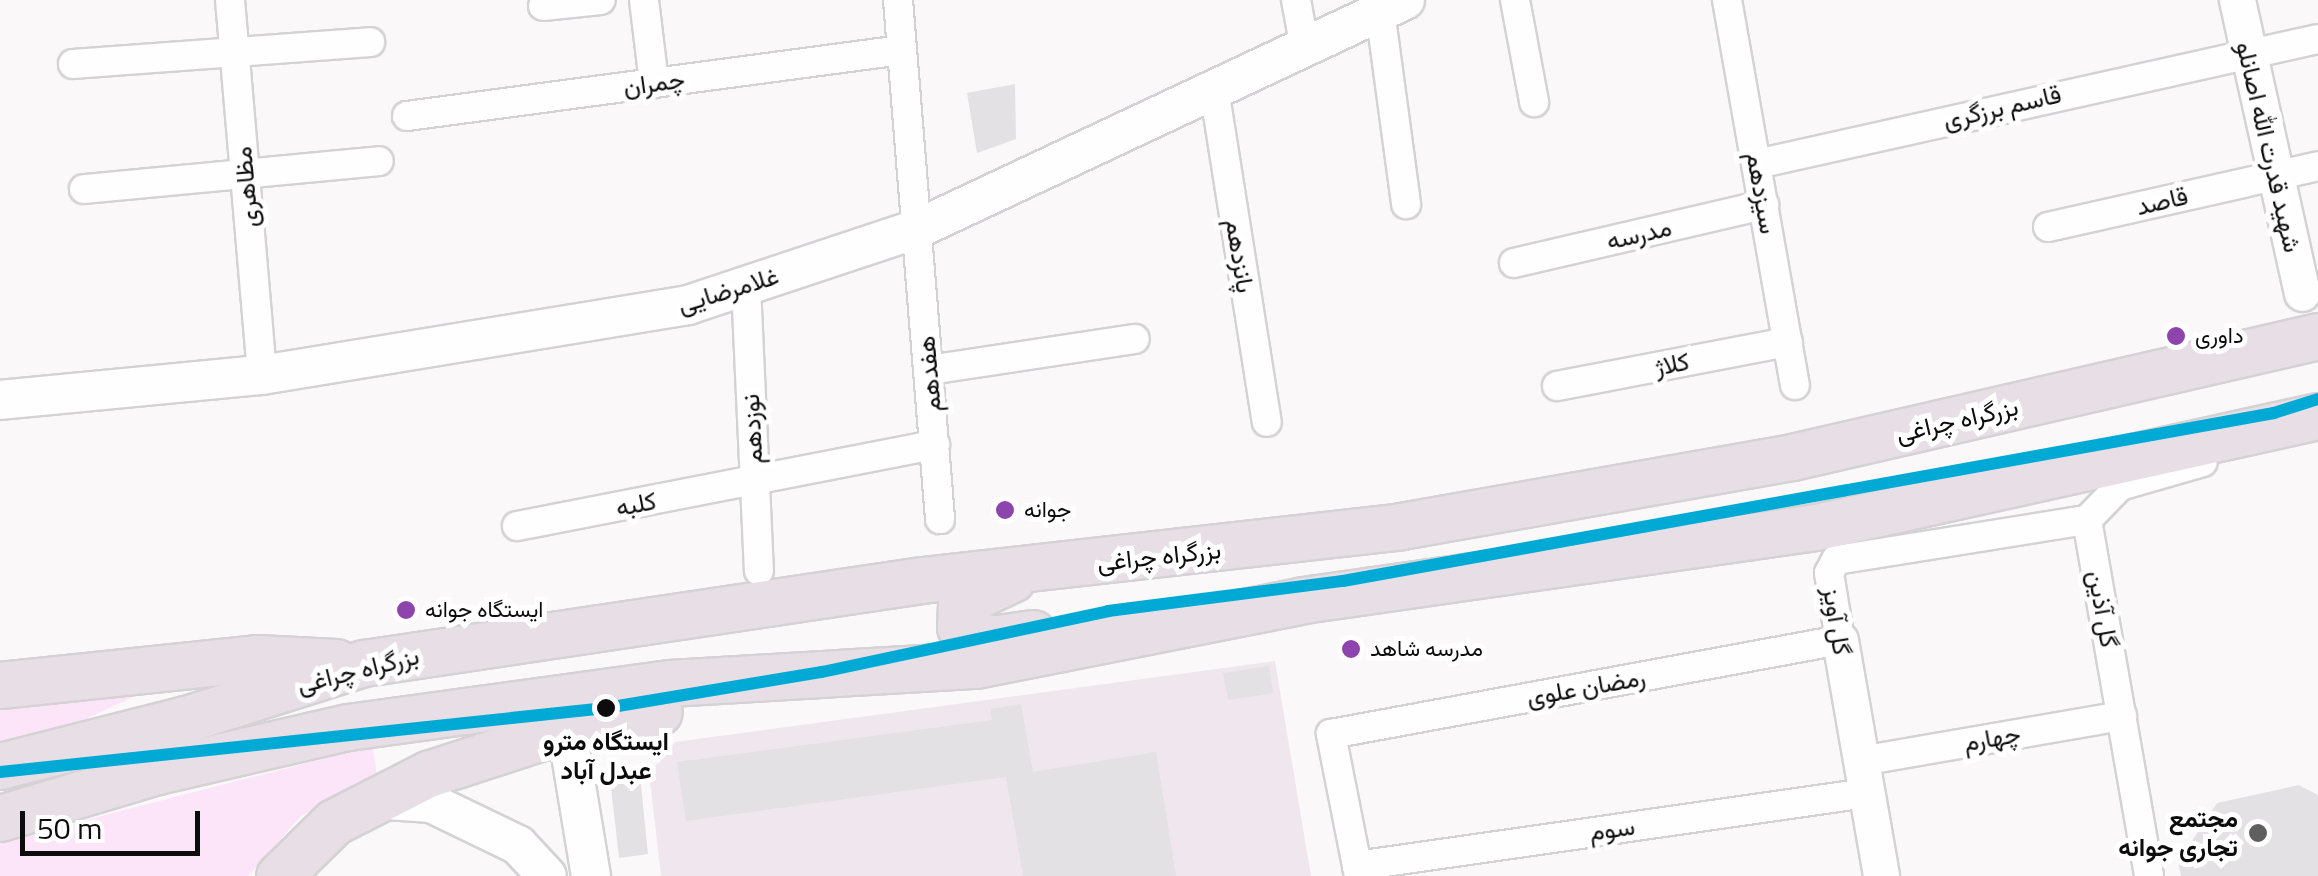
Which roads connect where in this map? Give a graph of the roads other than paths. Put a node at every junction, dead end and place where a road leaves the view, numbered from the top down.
1 (230, 0) edge
2 (601, 0) edge
3 (644, 0) edge
4 (898, 0) edge
5 (1296, 0) edge
6 (1515, 0) edge
7 (1728, 0) edge
8 (2236, 0) edge
9 (1393, 5) edge
10 (543, 6) dead end
11 (2318, 39) edge
12 (370, 42) dead end
13 (1304, 43) junction
14 (902, 50) junction
15 (237, 51) junction
16 (2248, 54) junction
17 (73, 64) dead end
18 (654, 83) junction
19 (1214, 88) junction
20 (1534, 102) dead end
21 (406, 116) dead end
22 (379, 161) dead end
23 (1756, 164) junction
24 (2318, 166) edge
25 (244, 170) junction
26 (2275, 175) junction
27 (84, 189) dead end
28 (1406, 204) dead end
29 (1764, 205) junction
30 (2048, 227) dead end
31 (917, 230) junction
32 (1514, 263) dead end
33 (746, 286) junction
34 (2302, 294) dead end
35 (2318, 336) edge
36 (1135, 339) dead end
37 (1788, 342) junction
38 (929, 370) junction
39 (262, 374) junction
40 (1557, 386) dead end
41 (1796, 386) dead end
42 (0, 400) edge
43 (2318, 416) edge
44 (1267, 422) dead end
45 (2260, 439) junction
46 (935, 445) junction
47 (755, 482) junction
48 (940, 519) dead end
49 (2087, 520) junction
50 (517, 526) dead end
51 (1042, 568) junction
52 (759, 571) dead end
53 (1179, 624) junction
54 (1840, 640) junction
55 (364, 663) junction
56 (814, 679) junction
57 (0, 685) edge
58 (2122, 716) junction
59 (567, 731) junction
60 (0, 766) edge
61 (1864, 776) junction
62 (373, 799) junction
63 (0, 818) edge
64 (1358, 871) edge
65 (2139, 875) edge
66 (279, 876) edge
67 (546, 876) edge
68 (591, 876) edge
69 (1881, 876) edge

1 - 15 street, مظاهری
2 - 10 street
3 - 18 street
4 - 14 street, هفدهم
5 - 13 street
6 - 20 street
7 - 23 street, سیزدهم
8 - 16 street, شهید قدرت الله اصانلو
9 - 13 main road, غلامرضایی
9 - 28 street
11 - 16 street, قاسم برزگری
12 - 15 street
13 - 19 main road, غلامرضایی
14 - 18 street, چمران
14 - 31 street, هفدهم
15 - 17 street
15 - 25 street, مظاهری
16 - 23 street, قاسم برزگری
16 - 26 street, شهید قدرت الله اصانلو
18 - 21 street, چمران
19 - 31 main road, غلامرضایی
19 - 44 street, پانزدهم
22 - 25 street
23 - 29 street, سیزدهم
24 - 26 street, قاصد
25 - 27 street
25 - 39 street, مظاهری
26 - 30 street, قاصد
26 - 34 street, شهید قدرت الله اصانلو
29 - 32 street, مدرسه
29 - 37 street, سیزدهم
31 - 33 main road, غلامرضایی
31 - 38 street, هفدهم
33 - 39 main road, غلامرضایی
33 - 47 street, نوزدهم
35 - 51 highway, بزرگراه چراغی
36 - 38 street
37 - 40 street, کلاژ
37 - 41 street, سیزدهم
38 - 46 street, هفدهم
39 - 42 main road, غلامرضایی
43 - 45 highway, بزرگراه چراغی
45 - 49 street
45 - 53 highway, بزرگراه چراغی
46 - 47 street, کلبه
46 - 48 street, هفدهم
47 - 50 street, کلبه
47 - 52 street, نوزدهم
49 - 54 street, گل آویز
49 - 58 street, گل آذین
51 - 53 highway
51 - 55 highway, بزرگراه چراغی
53 - 56 highway, بزرگراه چراغی
54 - 61 street, گل آویز
54 - 64 street, رمضان علوی
55 - 57 highway
55 - 60 highway, بزرگراه چراغی
56 - 59 highway
56 - 63 highway, بزرگراه چراغی
58 - 61 street, چهارم
58 - 65 street, گل آذین
59 - 62 highway
59 - 68 main road
61 - 64 street, سوم
61 - 69 street, گل آویز
62 - 66 highway
62 - 67 main road

